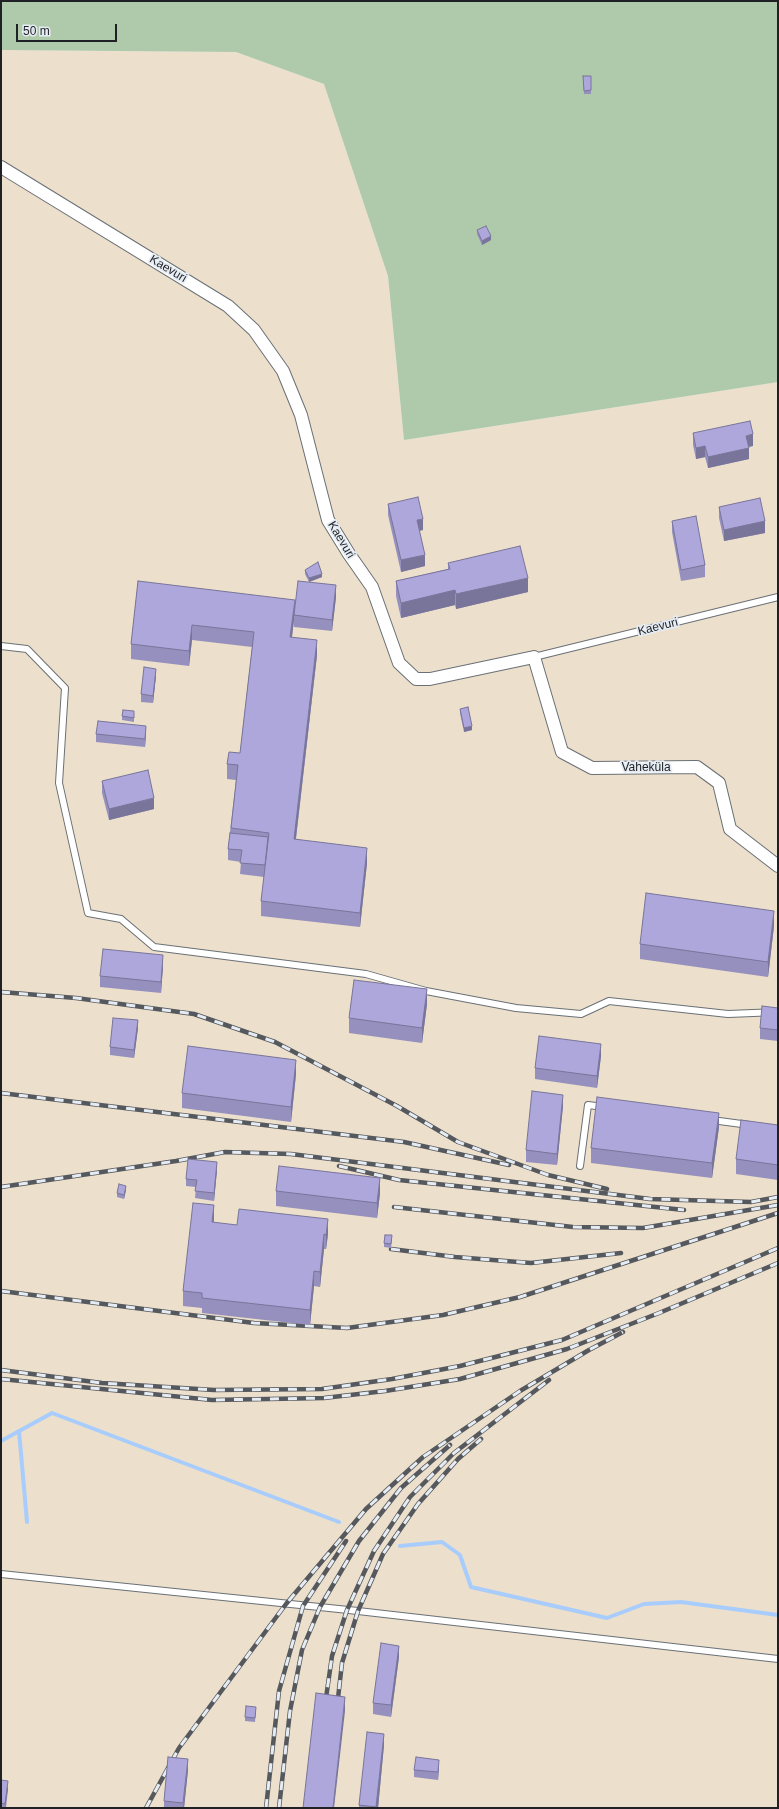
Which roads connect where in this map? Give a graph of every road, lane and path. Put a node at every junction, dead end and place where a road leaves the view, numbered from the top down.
1 (1, 167) edge
2 (778, 597) edge
3 (1, 646) edge
4 (534, 657) junction
5 (778, 866) edge
6 (778, 1012) edge
7 (611, 1108) edge
8 (704, 1119) edge
9 (757, 1126) edge
10 (580, 1166) dead end
11 (1, 1574) edge
12 (778, 1659) edge

1 - 4 street, Kaevuri
2 - 4 lane, Kaevuri
3 - 6 lane
4 - 5 street, Vaheküla
7 - 10 lane
8 - 9 lane
11 - 12 lane

